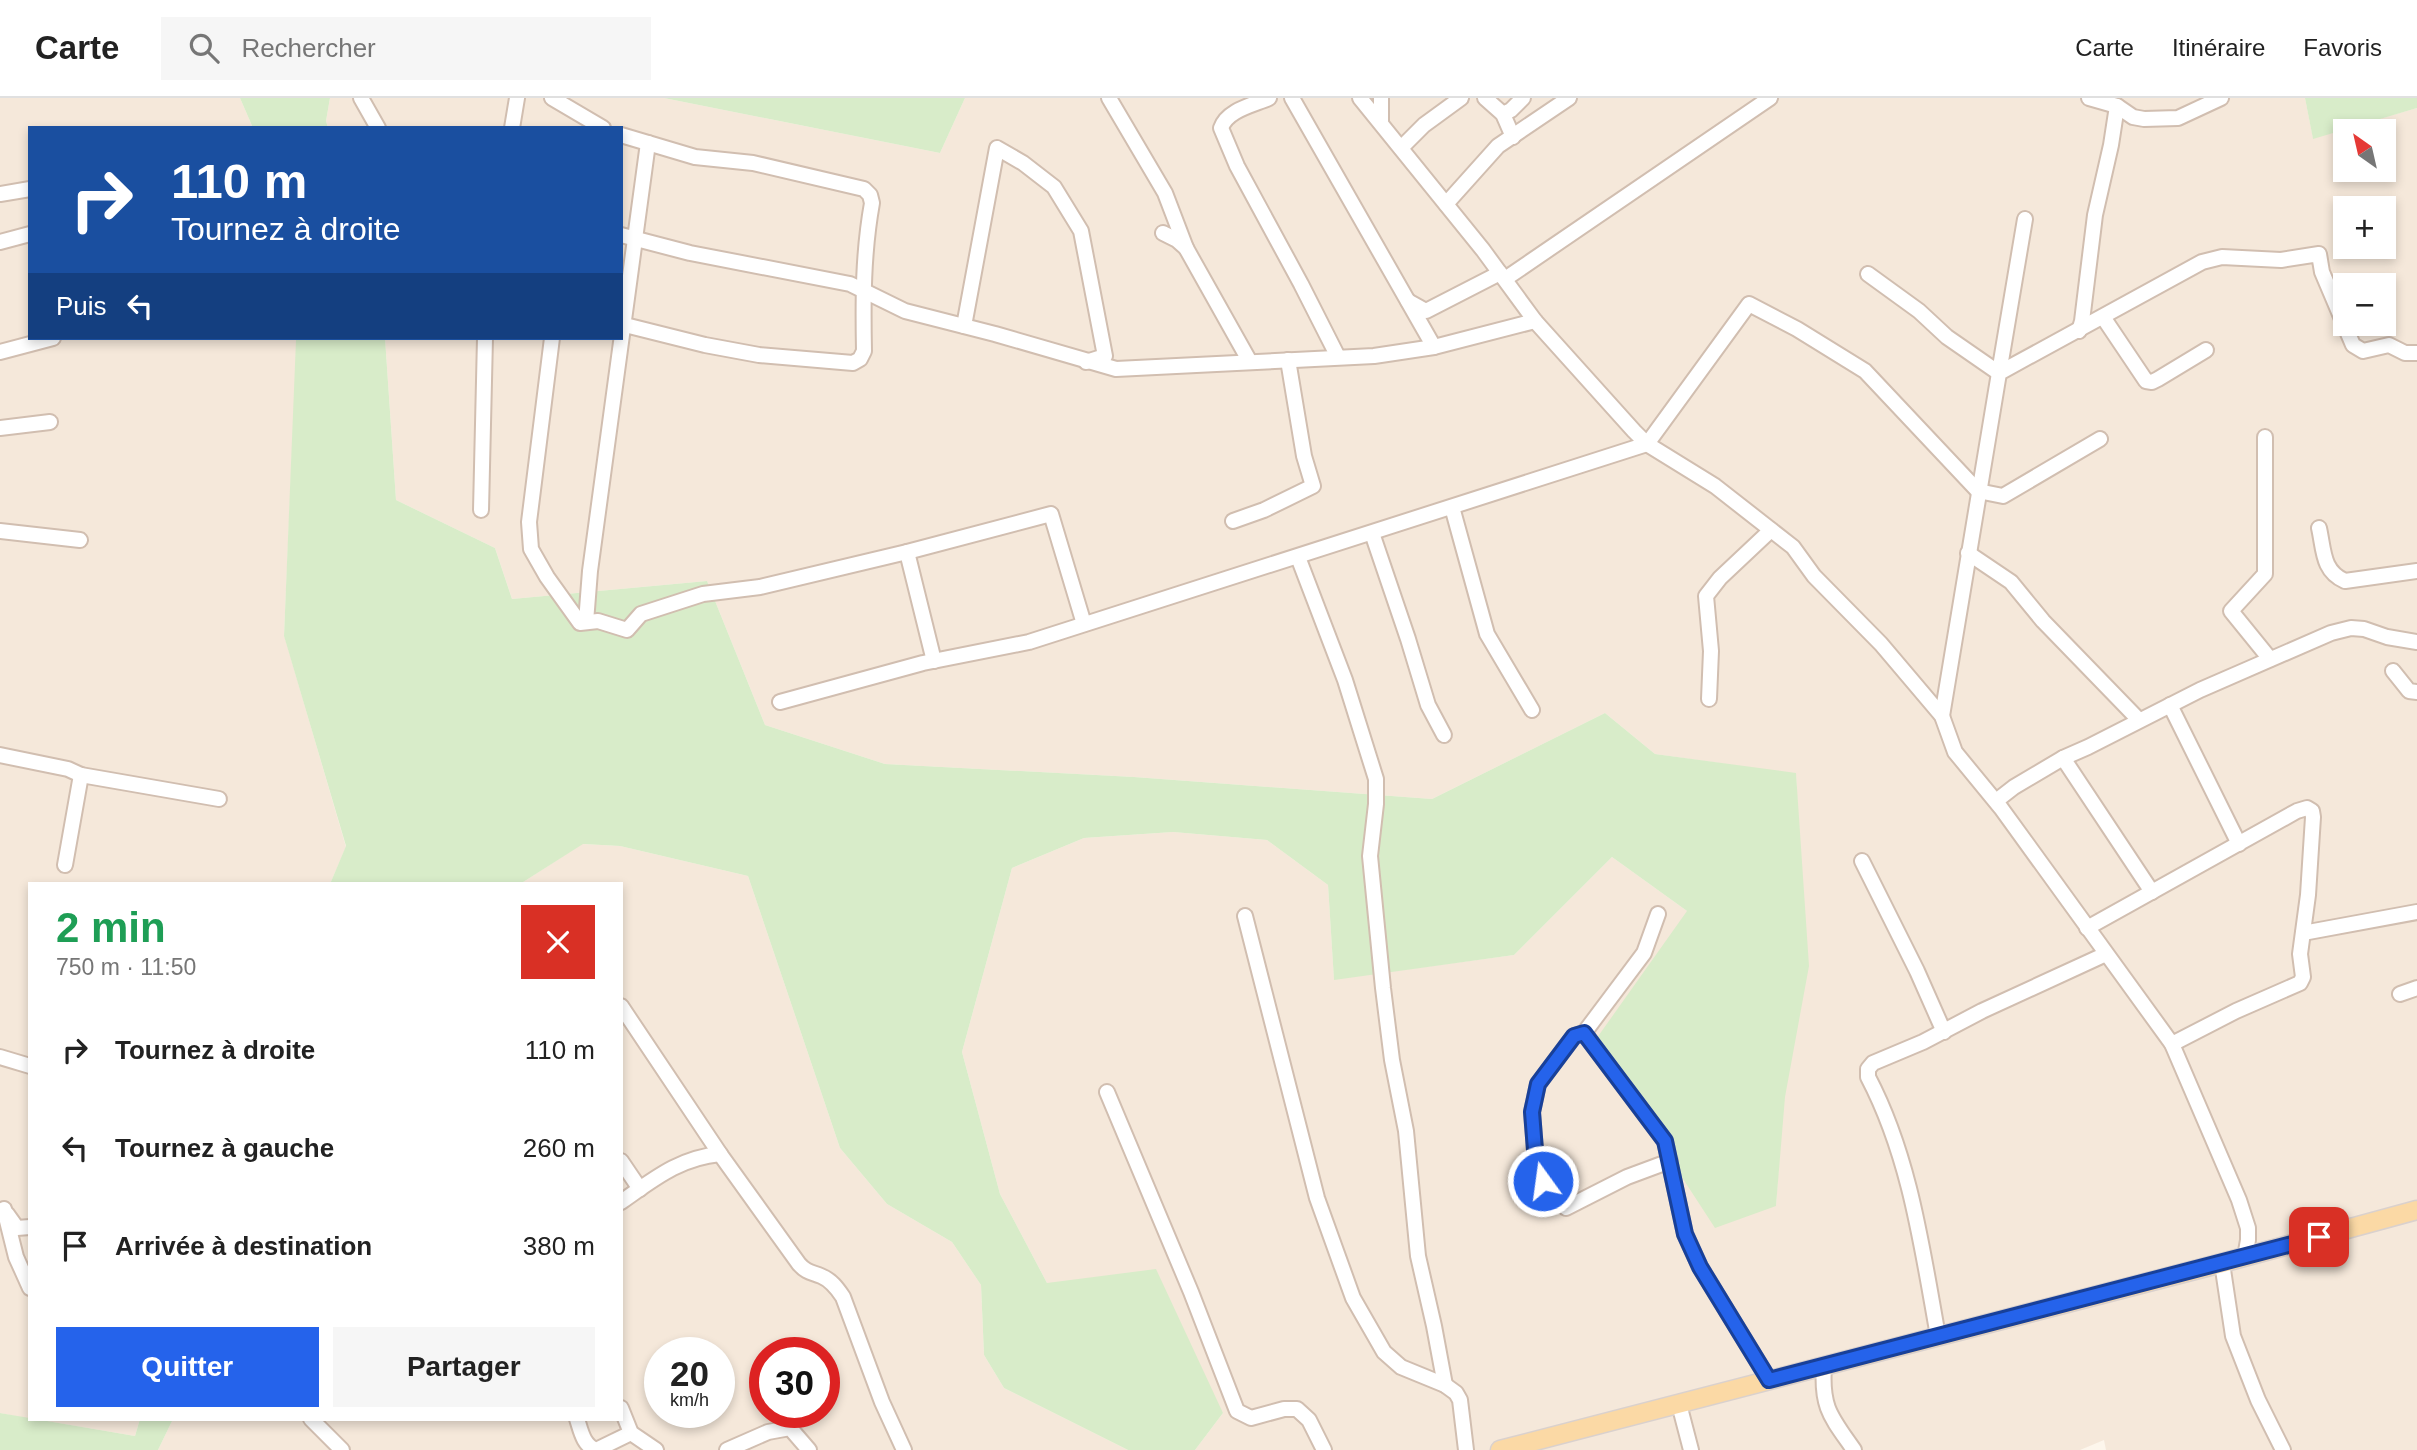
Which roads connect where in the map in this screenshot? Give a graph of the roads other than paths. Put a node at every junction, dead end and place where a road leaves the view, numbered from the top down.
1 (361, 98) edge
2 (517, 98) edge
3 (552, 98) edge
4 (1109, 98) edge
5 (1269, 98) edge
6 (1292, 98) edge
7 (1360, 98) edge
8 (1381, 98) edge
9 (1461, 98) edge
10 (1485, 98) edge
11 (1523, 98) edge
12 (1569, 98) edge
13 (1770, 98) edge
14 (2089, 98) edge
15 (2221, 98) edge
16 (568, 101) edge
17 (2117, 106) junction
18 (1503, 114) junction
19 (1381, 122) junction
20 (377, 126) edge
21 (512, 126) edge
22 (600, 126) edge
23 (623, 136) edge
24 (1513, 137) junction
25 (648, 143) junction
26 (1401, 148) junction
27 (28, 190) edge
28 (0, 194) edge
29 (1446, 204) junction
30 (2025, 219) dead end
31 (1163, 233) dead end
32 (28, 235) edge
33 (628, 236) edge
34 (0, 242) edge
35 (1186, 248) junction
36 (1868, 274) dead end
37 (1503, 276) junction
38 (862, 289) junction
39 (1407, 300) junction
40 (2103, 317) junction
41 (1535, 321) junction
42 (623, 324) edge
43 (964, 326) junction
44 (2079, 331) junction
45 (45, 340) edge
46 (485, 340) edge
47 (552, 340) edge
48 (621, 340) edge
49 (1434, 347) junction
50 (2206, 351) dead end
51 (0, 352) edge
52 (2417, 353) edge
53 (1338, 358) junction
54 (1288, 360) junction
55 (1086, 362) junction
56 (1250, 362) junction
57 (1999, 373) junction
58 (50, 422) dead end
59 (0, 428) edge
60 (2265, 437) dead end
61 (2100, 439) dead end
62 (1647, 444) junction
63 (1978, 491) junction
64 (1452, 508) junction
65 (481, 510) dead end
66 (1233, 521) dead end
67 (2319, 528) dead end
68 (1771, 530) junction
69 (0, 531) edge
70 (1372, 533) junction
71 (80, 540) dead end
72 (908, 552) junction
73 (1968, 553) junction
74 (1298, 557) junction
75 (2417, 571) edge
76 (586, 622) junction
77 (1084, 624) junction
78 (2417, 642) edge
79 (2270, 659) junction
80 (934, 661) junction
81 (2393, 671) dead end
82 (2417, 692) edge
83 (1709, 699) dead end
84 (780, 702) dead end
85 (2169, 705) junction
86 (1532, 710) dead end
87 (1942, 716) junction
88 (2140, 720) junction
89 (1444, 735) dead end
90 (0, 755) edge
91 (2063, 758) junction
92 (80, 775) junction
93 (219, 799) dead end
94 (1996, 801) junction
95 (2239, 844) junction
96 (1862, 861) dead end
97 (65, 865) dead end
98 (2152, 892) junction
99 (2417, 912) edge
100 (1658, 914) dead end
101 (1245, 916) dead end
102 (2087, 928) junction
103 (2303, 933) junction
104 (2106, 954) junction
105 (2417, 988) edge
106 (2400, 994) dead end
107 (623, 1009) edge
108 (1944, 1032) junction
109 (1584, 1033) junction
110 (2172, 1044) junction
111 (0, 1057) edge
112 (28, 1065) edge
113 (1107, 1092) dead end
114 (720, 1154) junction
115 (1670, 1161) junction
116 (623, 1164) edge
117 (1543, 1181) dead end
118 (640, 1189) junction
119 (623, 1201) edge
120 (2, 1206) edge
121 (1566, 1208) dead end
122 (2417, 1210) edge
123 (28, 1228) edge
124 (2245, 1257) junction
125 (2222, 1263) junction
126 (28, 1284) edge
127 (1938, 1336) junction
128 (1824, 1366) junction
129 (1769, 1380) junction
130 (1444, 1385) junction
131 (1679, 1404) junction
132 (623, 1413) edge
133 (313, 1421) edge
134 (578, 1421) edge
135 (631, 1433) junction
136 (342, 1450) edge
137 (656, 1450) edge
138 (727, 1450) edge
139 (809, 1450) edge
140 (904, 1450) edge
141 (1324, 1450) edge
142 (1466, 1450) edge
143 (1500, 1450) edge
144 (1691, 1450) edge
145 (1854, 1450) edge
146 (2283, 1450) edge

1 - 20 street
2 - 21 street
3 - 16 street
4 - 35 street
5 - 53 street
6 - 39 street
7 - 19 street
8 - 19 street
9 - 26 street
10 - 18 street
11 - 18 street
12 - 24 street
13 - 37 street
14 - 17 street
15 - 17 street
16 - 22 street
17 - 44 street
18 - 24 street
19 - 26 street
23 - 25 street
24 - 29 street
25 - 33 street
25 - 38 street
26 - 29 street
27 - 28 street
29 - 37 street
30 - 57 street
31 - 35 street
32 - 34 street
33 - 38 street
33 - 42 street
35 - 56 street
36 - 57 street
37 - 39 street
37 - 41 street
38 - 42 street
38 - 43 street
39 - 49 street
40 - 44 street
40 - 50 street
40 - 52 street
41 - 49 street
41 - 62 street
43 - 55 street
43 - 55 street
44 - 57 street
45 - 51 street
46 - 65 street
47 - 76 street
48 - 76 street
49 - 53 street
53 - 54 street
54 - 56 street
54 - 66 street
55 - 56 street
57 - 63 street
58 - 59 street
60 - 79 street
61 - 63 street
62 - 63 street
62 - 64 street
62 - 68 street
63 - 73 street
64 - 70 street
64 - 86 street
67 - 75 street
68 - 83 street
68 - 87 street
69 - 71 street
70 - 74 street
70 - 89 street
72 - 76 street
72 - 77 street
72 - 80 street
73 - 87 street
73 - 88 street
74 - 77 street
74 - 130 street
77 - 80 street
78 - 79 street
79 - 85 street
80 - 84 street
81 - 82 street
85 - 88 street
85 - 95 street
87 - 94 street
88 - 91 street
90 - 92 street
91 - 94 street
91 - 98 street
92 - 93 street
92 - 97 street
94 - 102 street
95 - 98 street
95 - 103 street
96 - 108 street
98 - 102 street
99 - 103 street
100 - 109 street
101 - 130 street
102 - 104 street
103 - 110 street
104 - 108 street
104 - 110 street
105 - 106 street
107 - 114 street
108 - 127 street
109 - 115 street
109 - 117 street
110 - 124 street
111 - 112 street
113 - 141 street
114 - 118 street
114 - 140 street
115 - 121 street
115 - 129 street
116 - 118 street
118 - 119 street
120 - 123 street
120 - 126 street
122 - 124 main road
124 - 125 main road
125 - 127 main road
125 - 146 street
127 - 128 main road
128 - 129 main road
128 - 145 street
129 - 131 main road
130 - 142 street
131 - 143 main road
131 - 144 street
132 - 135 street
133 - 136 street
134 - 135 street
135 - 137 street
138 - 139 street

